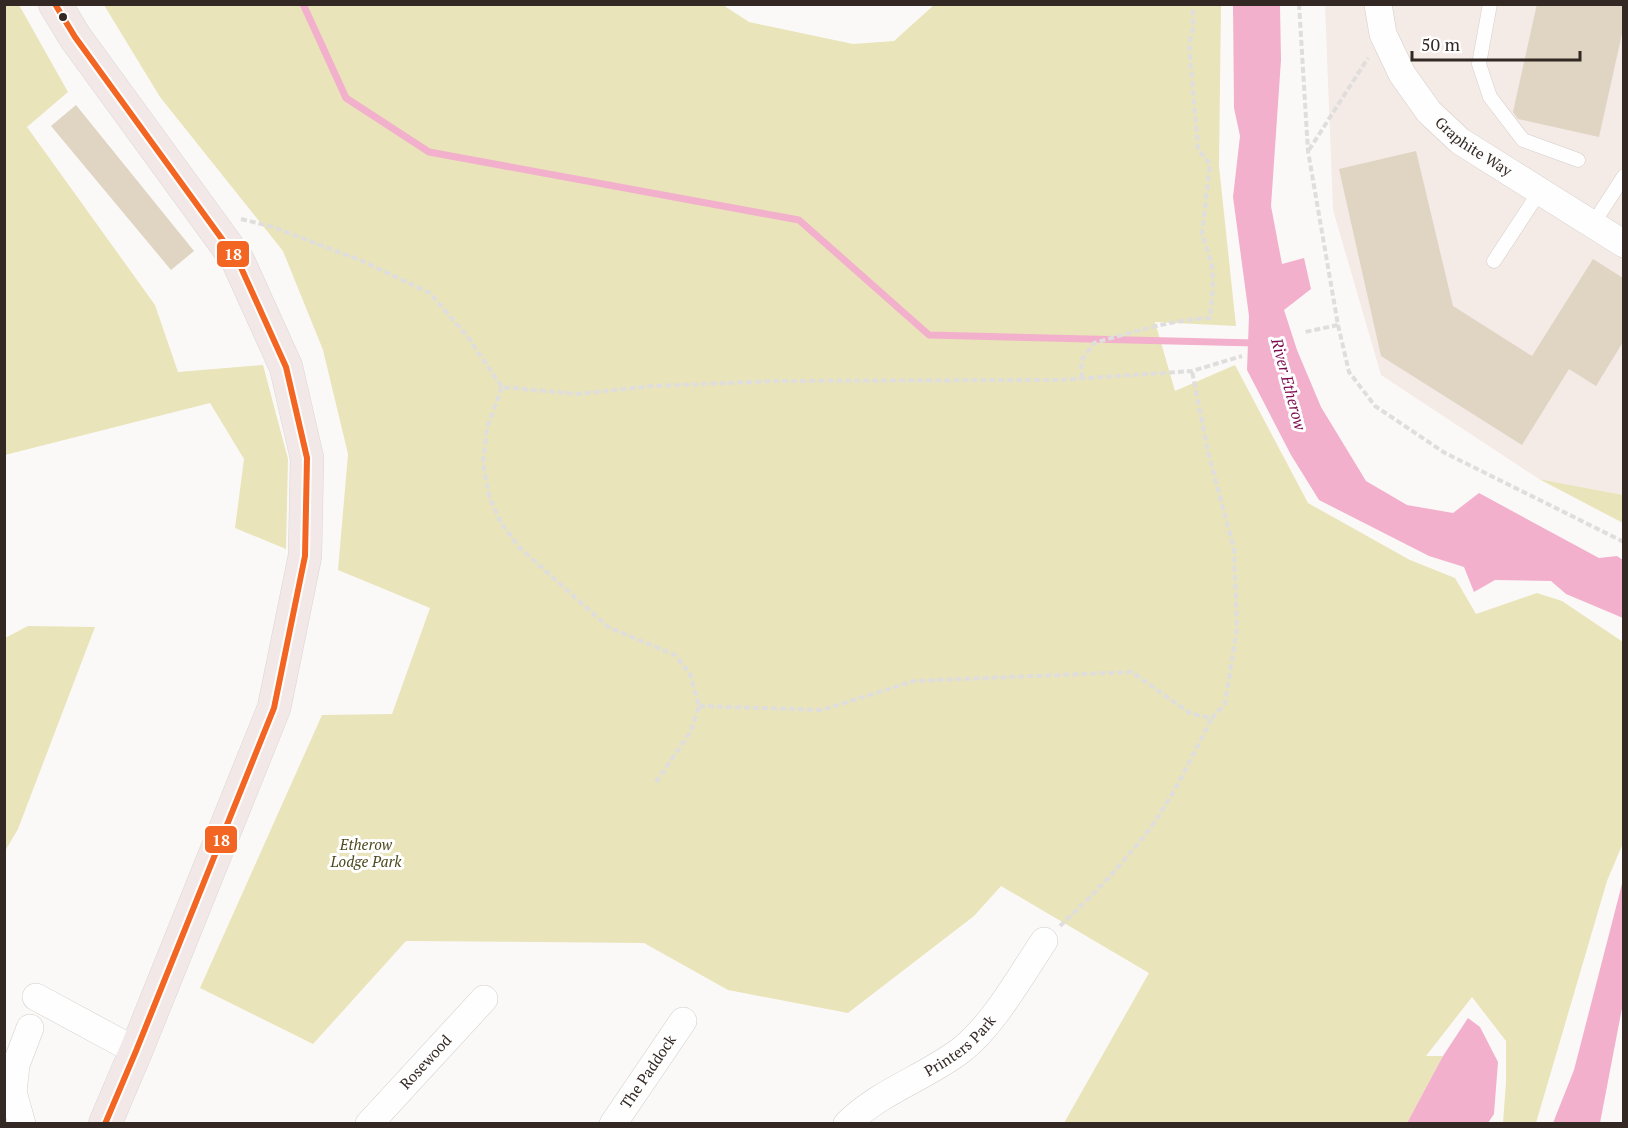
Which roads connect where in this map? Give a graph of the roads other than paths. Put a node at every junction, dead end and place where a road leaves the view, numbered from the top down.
1 (55, 4) edge
2 (1377, 4) edge
3 (1490, 4) edge
4 (1578, 160) dead end
5 (1623, 176) edge
6 (1540, 191) junction
7 (1593, 224) junction
8 (1623, 244) edge
9 (1494, 261) dead end
10 (1044, 941) road end
11 (36, 997) dead end
12 (484, 999) dead end
13 (683, 1021) dead end
14 (30, 1028) dead end
15 (136, 1051) junction
16 (22, 1124) edge
17 (105, 1124) edge
18 (369, 1124) edge
19 (613, 1124) edge
20 (847, 1124) edge

1 - 15 highway
2 - 6 street, Graphite Way
3 - 4 lane
5 - 7 lane
6 - 7 street, Graphite Way
6 - 9 lane
7 - 8 street, Graphite Way
10 - 20 street, Printers Park
11 - 15 street
12 - 18 street, Rosewood
13 - 19 street, The Paddock
14 - 16 street
15 - 17 highway

